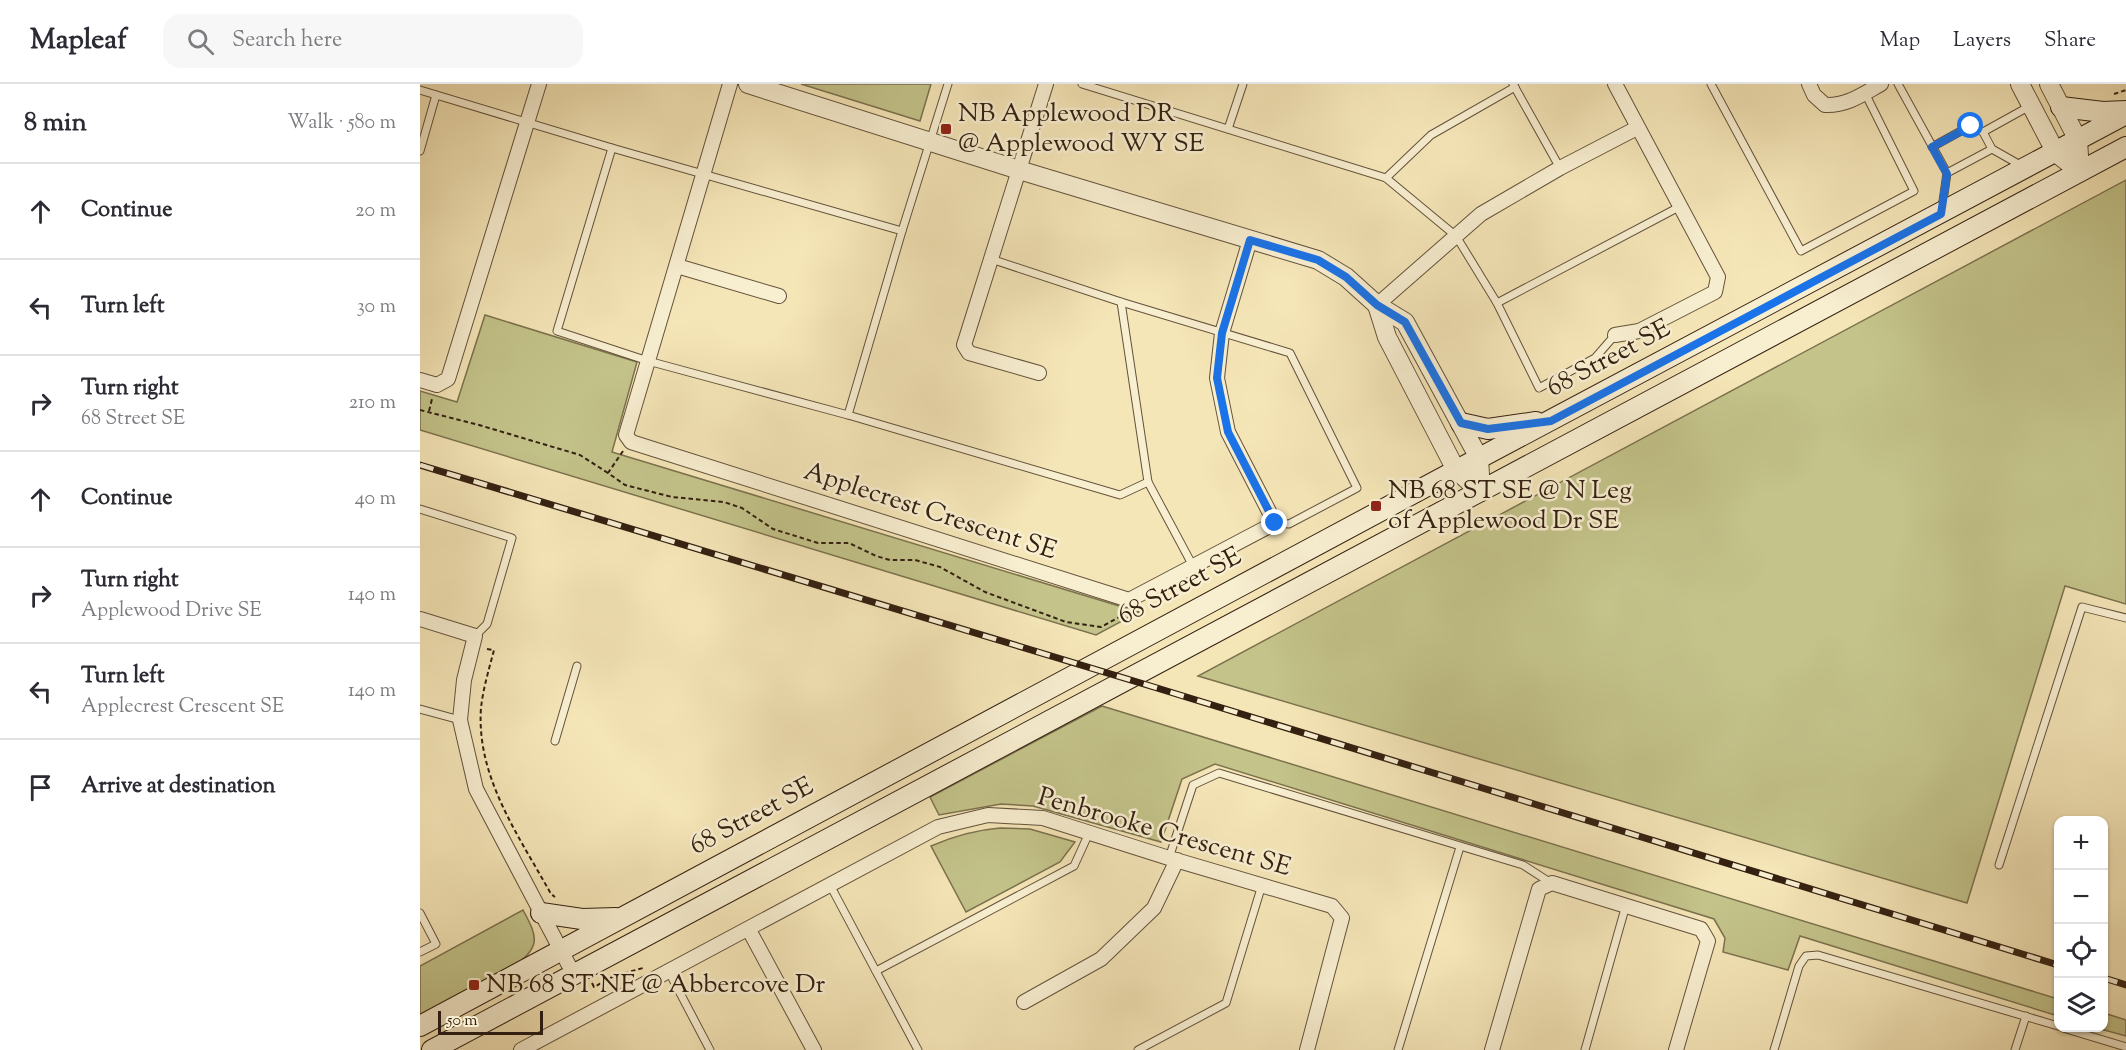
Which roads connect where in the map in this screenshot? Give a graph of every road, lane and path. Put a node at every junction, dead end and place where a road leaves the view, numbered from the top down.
1 (539, 84) edge
2 (730, 84) edge
3 (748, 84) edge
4 (948, 84) edge
5 (1046, 84) edge
6 (1082, 84) edge
7 (1243, 84) edge
8 (1615, 84) edge
9 (1711, 84) edge
10 (1809, 84) edge
11 (1881, 84) edge
12 (1899, 84) edge
13 (2020, 84) edge
14 (2049, 84) edge
15 (1514, 86) edge
16 (420, 90) edge
17 (1865, 93) junction
18 (436, 95) junction
19 (2031, 105) junction
20 (2061, 107) junction
21 (2126, 113) edge
22 (528, 121) junction
23 (1637, 128) junction
24 (1228, 129) junction
25 (1983, 132) junction
26 (2078, 140) junction
27 (930, 141) junction
28 (1932, 147) junction
29 (2126, 147) edge
30 (612, 148) junction
31 (1992, 149) junction
32 (420, 151) edge
33 (2056, 153) junction
34 (1560, 168) junction
35 (2026, 169) junction
36 (1019, 170) junction
37 (2080, 172) junction
38 (704, 174) junction
39 (1947, 174) junction
40 (1386, 178) junction
41 (1679, 207) junction
42 (1941, 214) junction
43 (902, 231) junction
44 (1456, 236) junction
45 (1250, 240) junction
46 (991, 259) junction
47 (677, 266) junction
48 (779, 296) dead end
49 (1121, 302) junction
50 (1497, 303) junction
51 (1377, 305) junction
52 (1222, 333) junction
53 (1615, 335) joint
54 (648, 361) junction
55 (1039, 373) dead end
56 (420, 380) edge
57 (420, 411) edge
58 (848, 415) junction
59 (1551, 421) junction
60 (1461, 423) junction
61 (631, 442) junction
62 (1479, 458) junction
63 (1456, 470) junction
64 (608, 473) junction
65 (1148, 482) junction
66 (1481, 492) junction
67 (420, 509) edge
68 (1275, 523) junction
69 (1193, 566) junction
70 (1129, 600) junction
71 (2126, 618) edge
72 (420, 619) edge
73 (475, 636) junction
74 (487, 649) dead end
75 (577, 666) dead end
76 (420, 710) edge
77 (460, 720) junction
78 (555, 741) dead end
79 (1089, 833) junction
80 (1460, 847) junction
81 (1173, 859) junction
82 (2000, 866) dead end
83 (1552, 883) junction
84 (830, 885) junction
85 (1262, 885) junction
86 (556, 898) dead end
87 (1626, 905) junction
88 (420, 913) edge
89 (541, 913) junction
90 (621, 918) junction
91 (749, 930) junction
92 (561, 950) junction
93 (420, 952) edge
94 (876, 971) junction
95 (663, 975) junction
96 (583, 978) junction
97 (1024, 1002) dead end
98 (2026, 1016) junction
99 (2054, 1025) edge
100 (420, 1026) edge
101 (2077, 1032) edge
102 (2126, 1047) edge
103 (432, 1050) edge
104 (521, 1050) edge
105 (710, 1050) edge
106 (814, 1050) edge
107 (918, 1050) edge
108 (1138, 1050) edge
109 (1307, 1050) edge
110 (1398, 1050) edge
111 (1492, 1050) edge
112 (1585, 1050) edge
113 (1676, 1050) edge
114 (1774, 1050) edge
115 (2015, 1050) edge

1 - 22 street
2 - 38 street
3 - 27 street
4 - 27 lane
5 - 36 street
6 - 24 lane
7 - 24 lane
8 - 23 street
9 - 17 lane
10 - 17 street
11 - 17 street
12 - 28 lane
13 - 19 street
14 - 20 street
15 - 34 lane
15 - 40 lane
16 - 18 lane
18 - 22 lane
18 - 32 lane
19 - 25 lane
19 - 33 street
20 - 21 main road
20 - 26 street
21 - 26 main road, 68 Street SE
22 - 30 lane
22 - 56 street
23 - 34 street
23 - 41 street
24 - 40 lane
25 - 28 lane
25 - 31 lane
26 - 33 main road, 68 Street SE
26 - 37 street
27 - 36 street
27 - 43 lane
28 - 39 lane
29 - 37 main road
30 - 38 lane
30 - 54 lane
31 - 35 lane
31 - 39 lane
33 - 35 main road, 68 Street SE
33 - 37 street
34 - 44 street
35 - 42 main road, 68 Street SE
36 - 45 street
36 - 46 street
37 - 66 main road
38 - 43 lane
38 - 47 street
39 - 42 lane
40 - 44 lane
41 - 50 lane
41 - 53 street
42 - 59 main road, 68 Street SE
43 - 58 lane
44 - 50 lane
44 - 51 street
45 - 51 street
45 - 52 street
46 - 49 lane
46 - 55 street
47 - 48 street
47 - 54 street
49 - 52 lane
49 - 65 lane
50 - 53 lane
51 - 60 street
51 - 63 street
52 - 68 street
52 - 68 lane
54 - 58 lane
54 - 61 street
57 - 64 path
58 - 65 lane
59 - 60 main road
59 - 62 main road, 68 Street SE
60 - 62 street
61 - 64 path
61 - 70 street, Applecrest Crescent SE
62 - 63 main road, 68 Street SE
62 - 66 street
63 - 66 street
63 - 90 main road, 68 Street SE
64 - 70 path
65 - 69 lane
66 - 96 main road
67 - 73 lane
68 - 69 street
69 - 70 street
71 - 82 lane
72 - 73 street
73 - 77 street
74 - 86 path
75 - 78 lane
76 - 77 lane
77 - 89 street
79 - 81 street, Penbrooke Crescent SE
79 - 84 street, Penbrooke Crescent SE
79 - 94 lane
80 - 81 lane
80 - 83 lane
80 - 110 lane
81 - 85 street, Penbrooke Crescent SE
81 - 97 street
83 - 87 street
83 - 111 street
84 - 91 street, Penbrooke Crescent SE
84 - 94 lane
85 - 108 lane
85 - 109 street, Penbrooke Crescent SE
87 - 112 lane
87 - 113 street
88 - 93 lane
89 - 90 main road
89 - 92 street
90 - 92 main road, 68 Street SE
91 - 95 street, Penbrooke Crescent SE
91 - 106 street
92 - 96 street
92 - 100 main road, 68 Street SE
94 - 107 lane
95 - 96 path
95 - 104 street, Penbrooke Crescent SE
95 - 105 lane
96 - 103 main road
98 - 99 lane
98 - 114 lane
98 - 115 lane
101 - 102 lane

